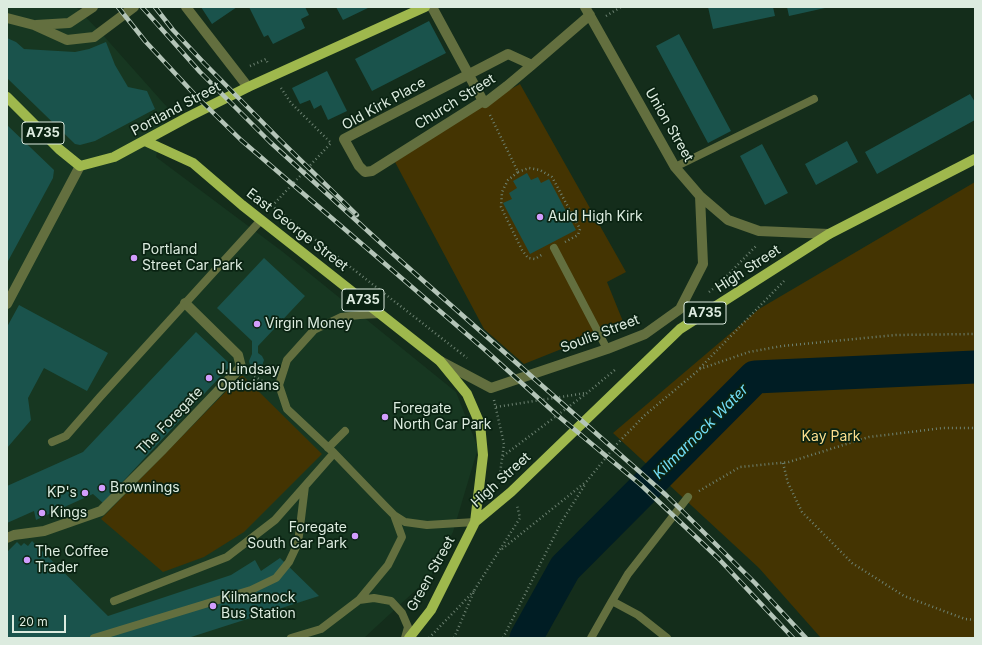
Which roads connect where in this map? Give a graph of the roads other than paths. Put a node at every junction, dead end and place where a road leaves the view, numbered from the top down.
1 (93, 7) edge
2 (134, 7) edge
3 (186, 7) edge
4 (426, 7) edge
5 (432, 7) edge
6 (588, 11) edge
7 (7, 18) edge
8 (34, 25) junction
9 (532, 65) junction
10 (468, 74) junction
11 (248, 87) junction
12 (7, 97) edge
13 (814, 99) dead end
14 (483, 101) junction
15 (145, 141) junction
16 (975, 159) edge
17 (80, 166) junction
18 (675, 167) junction
19 (365, 172) joint
20 (700, 196) junction
21 (262, 220) junction
22 (829, 234) junction
23 (554, 248) road end
24 (185, 303) junction
25 (7, 304) edge
26 (381, 314) junction
27 (607, 349) junction
28 (440, 361) junction
29 (345, 431) dead end
30 (52, 442) dead end
31 (331, 451) junction
32 (305, 486) junction
33 (688, 497) road end
34 (394, 515) junction
35 (475, 522) junction
36 (7, 538) edge
37 (359, 600) junction
38 (114, 601) dead end
39 (612, 601) junction
40 (94, 638) edge
41 (291, 638) edge
42 (405, 638) edge
43 (408, 638) edge
44 (591, 638) edge
45 (667, 638) edge

1 - 8 street
2 - 8 street
3 - 11 street
4 - 11 main road, Portland Street
5 - 10 street
6 - 9 street, Church Street
6 - 18 street, Union Street
7 - 8 street
9 - 10 street, Old Kirk Place
9 - 14 street, Church Street
10 - 14 street
10 - 19 street, Old Kirk Place
11 - 15 main road, Portland Street
12 - 17 main road, A735
13 - 18 lane
14 - 19 street, Church Street
15 - 17 main road, Portland Street
15 - 21 main road, East George Street / A735
16 - 22 main road, High Street / A735
17 - 25 street
18 - 20 street, Union Street
20 - 22 street, Union Street
20 - 27 street, Soulis Street
21 - 24 lane
21 - 26 main road, East George Street / A735
22 - 35 main road, High Street / A735
23 - 27 lane
24 - 30 lane
24 - 36 street, The Foregate
26 - 28 main road, East George Street / A735
26 - 31 lane
27 - 28 street, Soulis Street
28 - 35 main road, East George Street / A735
29 - 31 lane
31 - 32 lane
31 - 34 lane
32 - 38 lane
32 - 40 lane
33 - 39 lane
34 - 35 lane
34 - 37 lane
35 - 43 main road, Green Street / A735
37 - 41 lane
37 - 42 lane
39 - 44 lane
39 - 45 lane

